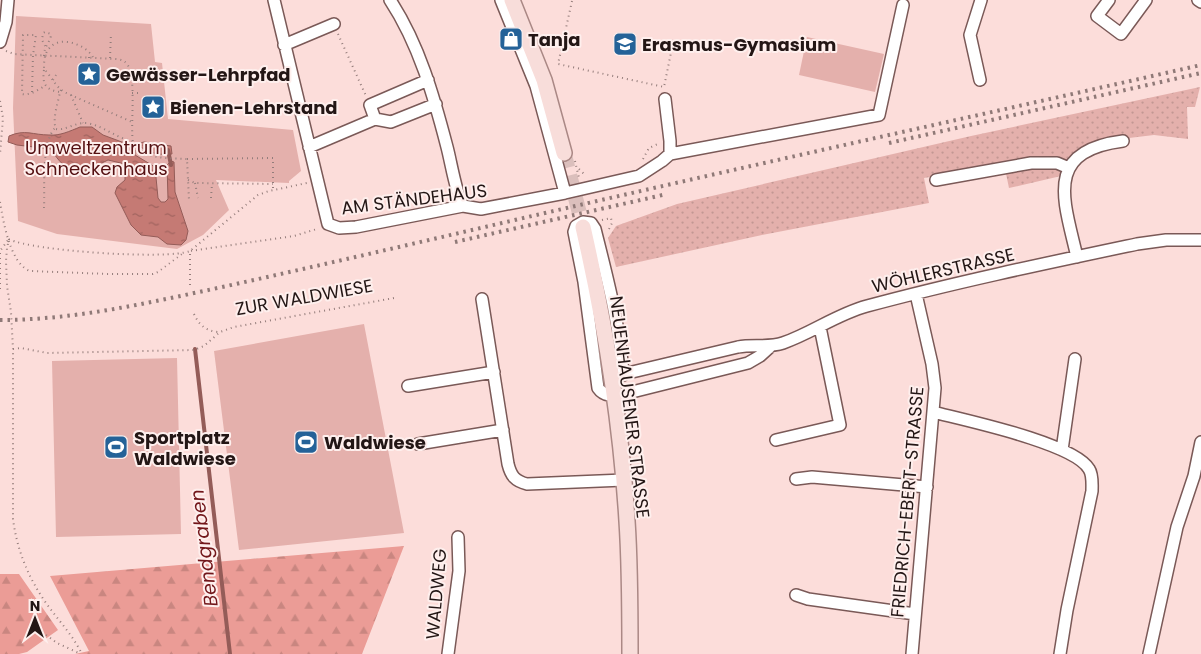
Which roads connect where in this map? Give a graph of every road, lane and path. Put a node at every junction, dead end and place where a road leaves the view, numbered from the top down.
1 (8, 0) edge
2 (274, 0) edge
3 (390, 0) edge
4 (501, 0) edge
5 (512, 0) edge
6 (981, 0) edge
7 (1109, 0) edge
8 (1146, 0) edge
9 (1198, 0) edge
10 (572, 1) edge
11 (1201, 2) edge
12 (903, 5) dead end
13 (334, 24) joint
14 (111, 33) dead end
15 (674, 38) dead end
16 (0, 42) edge
17 (284, 45) junction
18 (45, 46) junction
19 (0, 49) edge
20 (23, 54) junction
21 (33, 55) junction
22 (45, 56) junction
23 (89, 57) junction
24 (93, 57) junction
25 (110, 58) junction
26 (44, 70) junction
27 (89, 70) dead end
28 (56, 76) dead end
29 (53, 80) junction
30 (428, 80) junction
31 (980, 80) dead end
32 (46, 86) junction
33 (60, 91) junction
34 (32, 92) junction
35 (132, 93) junction
36 (142, 93) dead end
37 (71, 95) junction
38 (665, 99) dead end
39 (0, 101) edge
40 (436, 104) junction
41 (370, 105) junction
42 (375, 118) junction
43 (132, 122) junction
44 (83, 123) junction
45 (55, 128) junction
46 (132, 141) junction
47 (1122, 141) dead end
48 (656, 144) dead end
49 (309, 147) junction
50 (564, 153) tunnel mouth
51 (0, 154) edge
52 (670, 154) junction
53 (186, 159) junction
54 (641, 162) dead end
55 (577, 168) dead end
56 (1069, 168) junction
57 (584, 176) dead end
58 (188, 180) junction
59 (936, 180) dead end
60 (317, 181) junction
61 (195, 183) junction
62 (212, 184) junction
63 (273, 184) junction
64 (273, 190) junction
65 (565, 193) junction
66 (198, 198) dead end
67 (211, 198) dead end
68 (188, 200) dead end
69 (0, 202) edge
70 (463, 206) junction
71 (44, 208) dead end
72 (607, 218) dead end
73 (611, 218) dead end
74 (328, 224) junction
75 (583, 227) tunnel mouth
76 (9, 239) junction
77 (1201, 240) edge
78 (190, 251) junction
79 (182, 254) junction
80 (1077, 257) junction
81 (190, 286) dead end
82 (0, 289) edge
83 (916, 294) junction
84 (394, 298) dead end
85 (482, 299) dead end
86 (194, 314) dead end
87 (820, 327) junction
88 (220, 332) junction
89 (770, 346) junction
90 (13, 349) junction
91 (1075, 359) dead end
92 (494, 372) junction
93 (617, 376) junction
94 (408, 386) dead end
95 (613, 396) junction
96 (933, 412) junction
97 (503, 430) junction
98 (776, 440) dead end
99 (1201, 442) edge
100 (418, 444) dead end
101 (1062, 450) junction
102 (796, 479) dead end
103 (624, 480) junction
104 (927, 487) junction
105 (458, 537) dead end
106 (796, 595) dead end
107 (916, 614) junction
108 (42, 632) dead end
109 (81, 654) edge
110 (448, 654) edge
111 (630, 654) edge
112 (912, 654) edge
113 (1060, 654) edge
114 (1149, 654) edge

1 - 16 street
2 - 17 street, AM STÄNDEHAUS
3 - 30 street
4 - 65 street
5 - 50 main road
6 - 31 street
7 - 8 street
9 - 11 street
10 - 15 path
12 - 52 street
13 - 17 street
13 - 41 path
14 - 25 path
17 - 49 street, AM STÄNDEHAUS
18 - 18 path
18 - 22 path
19 - 20 path
20 - 21 path
20 - 21 path
20 - 34 path
21 - 22 path
21 - 34 path
22 - 23 path
22 - 24 path
22 - 26 path
23 - 24 path
23 - 27 path
24 - 25 path
25 - 35 path
26 - 29 path
26 - 32 path
28 - 29 path
29 - 33 path
30 - 40 street
30 - 41 street
32 - 33 path
32 - 34 path
33 - 37 path
33 - 45 path
35 - 36 path
35 - 43 path
37 - 43 path
37 - 44 path
38 - 52 street
39 - 51 path
40 - 42 street
40 - 70 street
41 - 42 street
42 - 49 street
43 - 46 path
44 - 45 path
44 - 46 path
45 - 71 path
46 - 53 path
47 - 56 street
48 - 54 path
49 - 60 street, AM STÄNDEHAUS
52 - 65 street, AM STÄNDEHAUS
53 - 58 path
53 - 63 path
55 - 57 path
56 - 59 street
56 - 80 street
58 - 61 path
58 - 68 path
60 - 64 path
60 - 74 street, AM STÄNDEHAUS
61 - 62 path
61 - 66 path
62 - 63 path
62 - 67 path
63 - 64 path
64 - 78 path
65 - 70 street, AM STÄNDEHAUS
69 - 76 path
70 - 74 street, AM STÄNDEHAUS
72 - 73 path
74 - 78 path
75 - 93 main road, NEUENHAUSENER STRASSE
76 - 79 path
76 - 79 path
76 - 82 path
76 - 90 path
77 - 80 street, WÖHLERSTRASSE
78 - 79 path
78 - 81 path
80 - 83 street, WÖHLERSTRASSE
83 - 87 street, WÖHLERSTRASSE
83 - 96 street, FRIEDRICH-EBERT-STRASSE
84 - 88 path, ZUR WALDWIESE
85 - 92 street
86 - 88 path
87 - 89 street, WÖHLERSTRASSE
87 - 98 street
88 - 90 path
89 - 93 street, WÖHLERSTRASSE
89 - 95 street, WÖHLERSTRASSE
90 - 109 path
91 - 101 street
92 - 94 street
92 - 97 street
93 - 95 main road, NEUENHAUSENER STRASSE
93 - 95 street
95 - 103 main road, NEUENHAUSENER STRASSE
96 - 101 street
96 - 104 street, FRIEDRICH-EBERT-STRASSE
97 - 100 street
97 - 103 street
99 - 114 street
101 - 113 street
102 - 104 street
103 - 111 main road, NEUENHAUSENER STRASSE
104 - 107 street, FRIEDRICH-EBERT-STRASSE
105 - 110 street, WALDWEG
106 - 107 street
107 - 112 street, FRIEDRICH-EBERT-STRASSE
108 - 109 path

